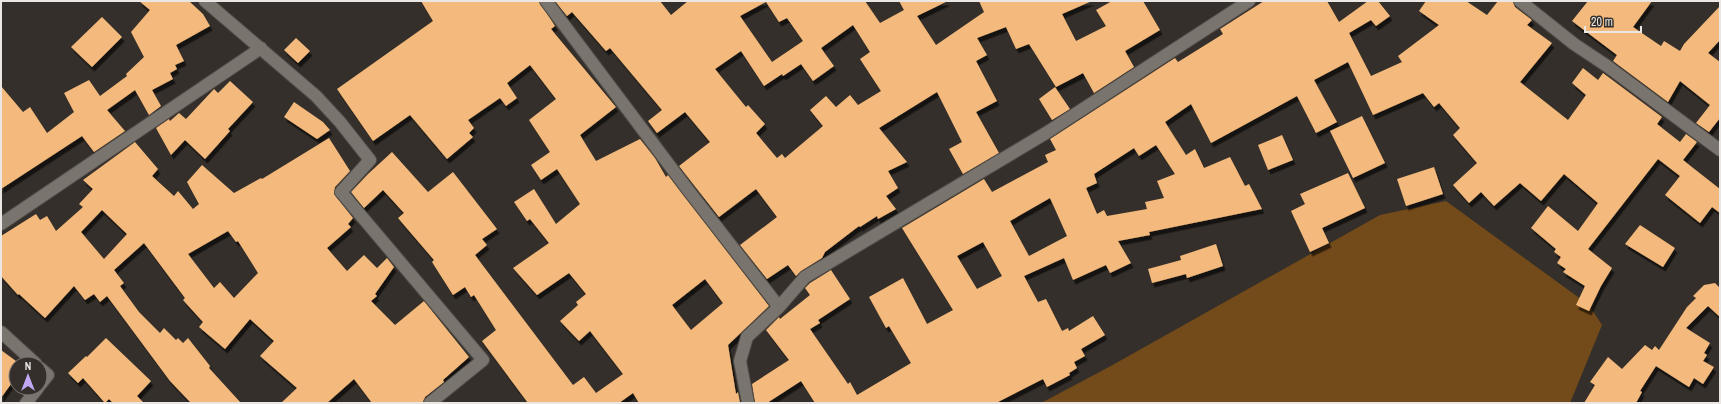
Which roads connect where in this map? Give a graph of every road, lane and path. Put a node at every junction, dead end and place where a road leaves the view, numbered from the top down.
1 (205, 1) edge
2 (546, 1) edge
3 (1249, 1) edge
4 (1520, 1) edge
5 (261, 48) junction
6 (1720, 150) edge
7 (1, 224) edge
8 (779, 307) junction
9 (1, 332) edge
10 (27, 356) edge
11 (430, 403) edge
12 (748, 403) edge

1 - 5 street
2 - 8 street
3 - 8 street
4 - 6 street
5 - 7 street
5 - 11 street
8 - 12 street
9 - 10 street

